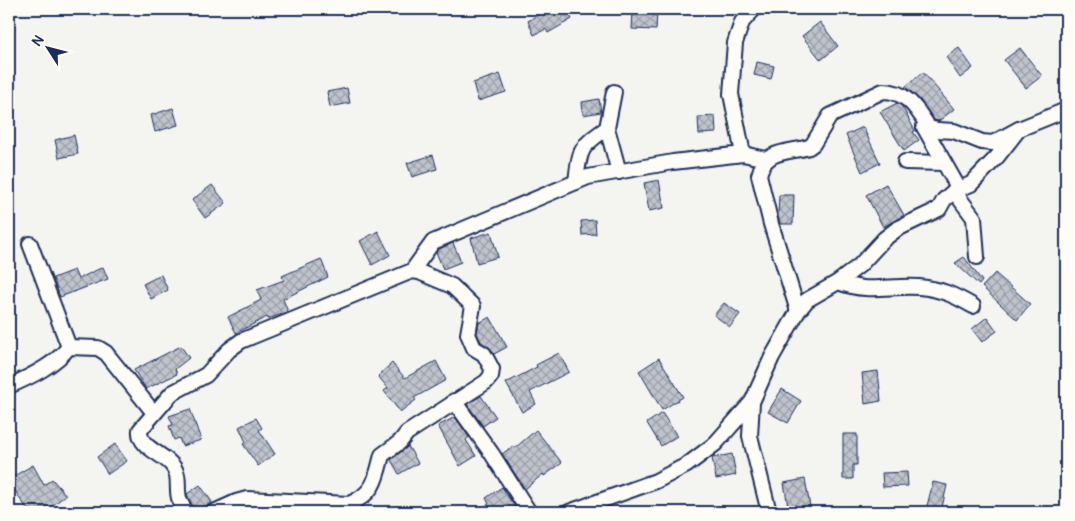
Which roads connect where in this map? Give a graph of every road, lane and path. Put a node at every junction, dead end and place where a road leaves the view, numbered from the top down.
1 (754, 9) edge
2 (614, 92) dead end
3 (1066, 110) edge
4 (924, 127) junction
5 (607, 128) junction
6 (1019, 129) junction
7 (742, 154) junction
8 (766, 159) junction
9 (905, 162) dead end
10 (944, 163) junction
11 (619, 172) junction
12 (576, 182) junction
13 (957, 190) junction
14 (30, 244) dead end
15 (977, 257) dead end
16 (412, 271) junction
17 (838, 282) junction
18 (973, 306) dead end
19 (798, 311) junction
20 (69, 346) junction
21 (9, 386) edge
22 (454, 401) junction
23 (752, 402) junction
24 (154, 413) junction
25 (731, 426) junction
26 (750, 436) junction
27 (186, 512) edge
28 (214, 512) edge
29 (529, 512) edge
30 (568, 512) edge
31 (768, 512) edge

1 - 7 street
2 - 5 street
3 - 6 street
4 - 6 street
4 - 8 street
4 - 10 street
5 - 11 street
5 - 12 street
6 - 13 street
7 - 8 street
7 - 11 street
8 - 19 street
9 - 10 street
10 - 13 street
11 - 12 street
12 - 16 street
13 - 15 street
13 - 17 street
14 - 20 street
16 - 22 street
16 - 24 street
17 - 18 street
17 - 19 street
19 - 23 street
20 - 21 street
20 - 24 street
22 - 28 street
22 - 29 street
23 - 25 street
23 - 26 street
24 - 27 street
25 - 26 street
25 - 30 street
26 - 31 street

